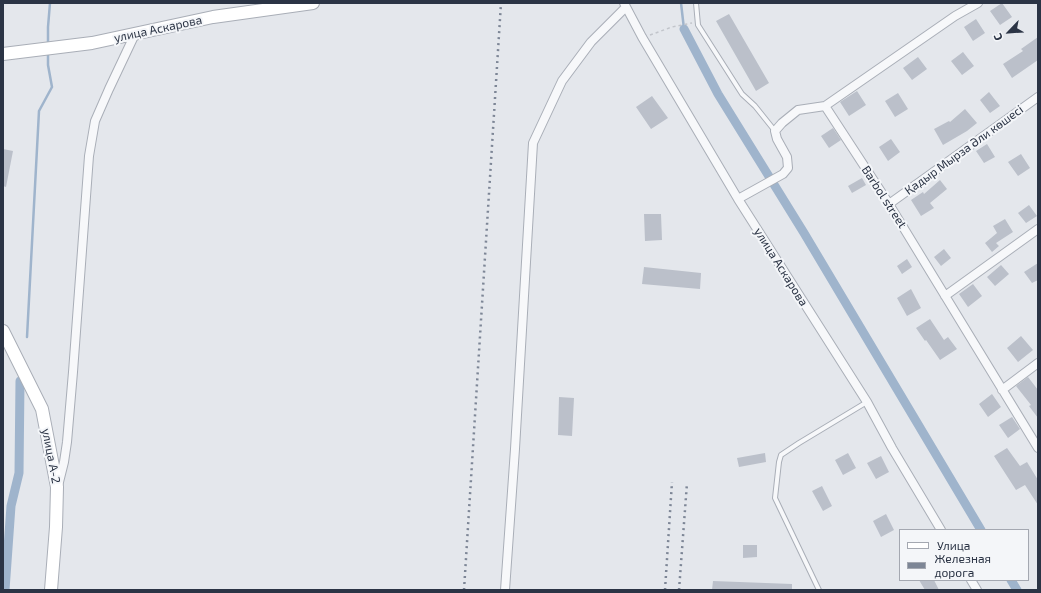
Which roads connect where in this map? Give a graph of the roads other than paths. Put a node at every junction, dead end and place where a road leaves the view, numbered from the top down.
1 (313, 3) edge
2 (696, 3) edge
3 (978, 3) edge
4 (625, 5) edge
5 (135, 34) junction
6 (3, 52) edge
7 (1038, 98) edge
8 (825, 106) junction
9 (775, 131) junction
10 (738, 199) junction
11 (889, 204) junction
12 (1038, 229) edge
13 (945, 296) junction
14 (3, 331) edge
15 (1038, 363) edge
16 (1002, 390) junction
17 (867, 402) junction
18 (1038, 448) edge
19 (57, 487) junction
20 (940, 529) edge
21 (972, 581) edge
22 (51, 590) edge
23 (505, 590) edge
24 (819, 590) edge
25 (977, 590) edge

1 - 5 main road, улица Аскарова
2 - 9 lane
3 - 8 street
4 - 10 street, улица Аскарова
4 - 23 street
5 - 6 main road, улица Аскарова
5 - 19 street
7 - 11 street, Қадыр Мырза Әли көшесі
8 - 9 street
8 - 11 street, Barbol street
9 - 10 street
10 - 17 street, улица Аскарова
11 - 13 street, Barbol street
12 - 13 street
13 - 16 street, Barbol street
14 - 19 main road, улица А-2
15 - 16 street
16 - 18 street, Barbol street
17 - 20 street, улица Аскарова
17 - 24 lane
19 - 22 main road, улица А-2
21 - 25 street

